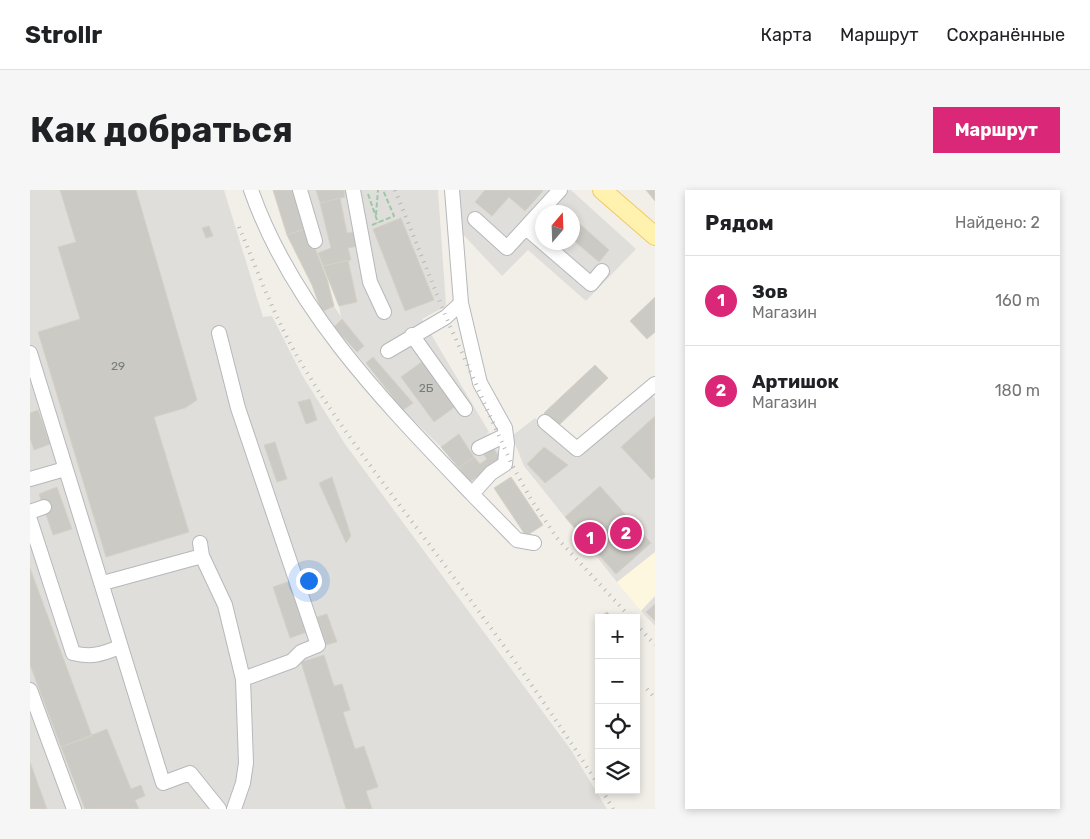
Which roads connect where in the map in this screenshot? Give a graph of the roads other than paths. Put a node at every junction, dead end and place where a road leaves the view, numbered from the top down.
1 (251, 190) edge
2 (300, 190) edge
3 (353, 190) edge
4 (452, 190) edge
5 (602, 190) edge
6 (558, 191) edge
7 (475, 219) dead end
8 (526, 228) junction
9 (655, 236) edge
10 (315, 241) dead end
11 (602, 271) dead end
12 (461, 303) junction
13 (384, 312) dead end
14 (219, 333) dead end
15 (412, 336) junction
16 (388, 351) dead end
17 (30, 353) edge
18 (655, 384) edge
19 (466, 409) dead end
20 (544, 422) dead end
21 (506, 435) junction
22 (479, 448) dead end
23 (66, 469) junction
24 (30, 479) edge
25 (472, 494) junction
26 (44, 507) dead end
27 (30, 512) edge
28 (30, 520) edge
29 (534, 543) dead end
30 (103, 583) junction
31 (120, 647) junction
32 (243, 679) junction
33 (30, 690) edge
34 (33, 709) edge
35 (74, 809) edge
36 (219, 809) edge
37 (234, 809) edge

1 - 25 lane
2 - 10 lane
3 - 13 lane
4 - 12 lane
5 - 9 main road
6 - 8 lane
7 - 8 lane
8 - 11 lane
12 - 15 lane
12 - 21 lane
14 - 32 lane
15 - 16 lane
15 - 19 lane
17 - 23 lane
18 - 20 lane
21 - 22 lane
21 - 25 lane
23 - 24 lane
23 - 30 lane
25 - 29 lane
26 - 27 lane
28 - 31 lane
30 - 31 lane
30 - 32 lane
31 - 36 lane
32 - 37 lane
33 - 34 lane
34 - 35 lane

